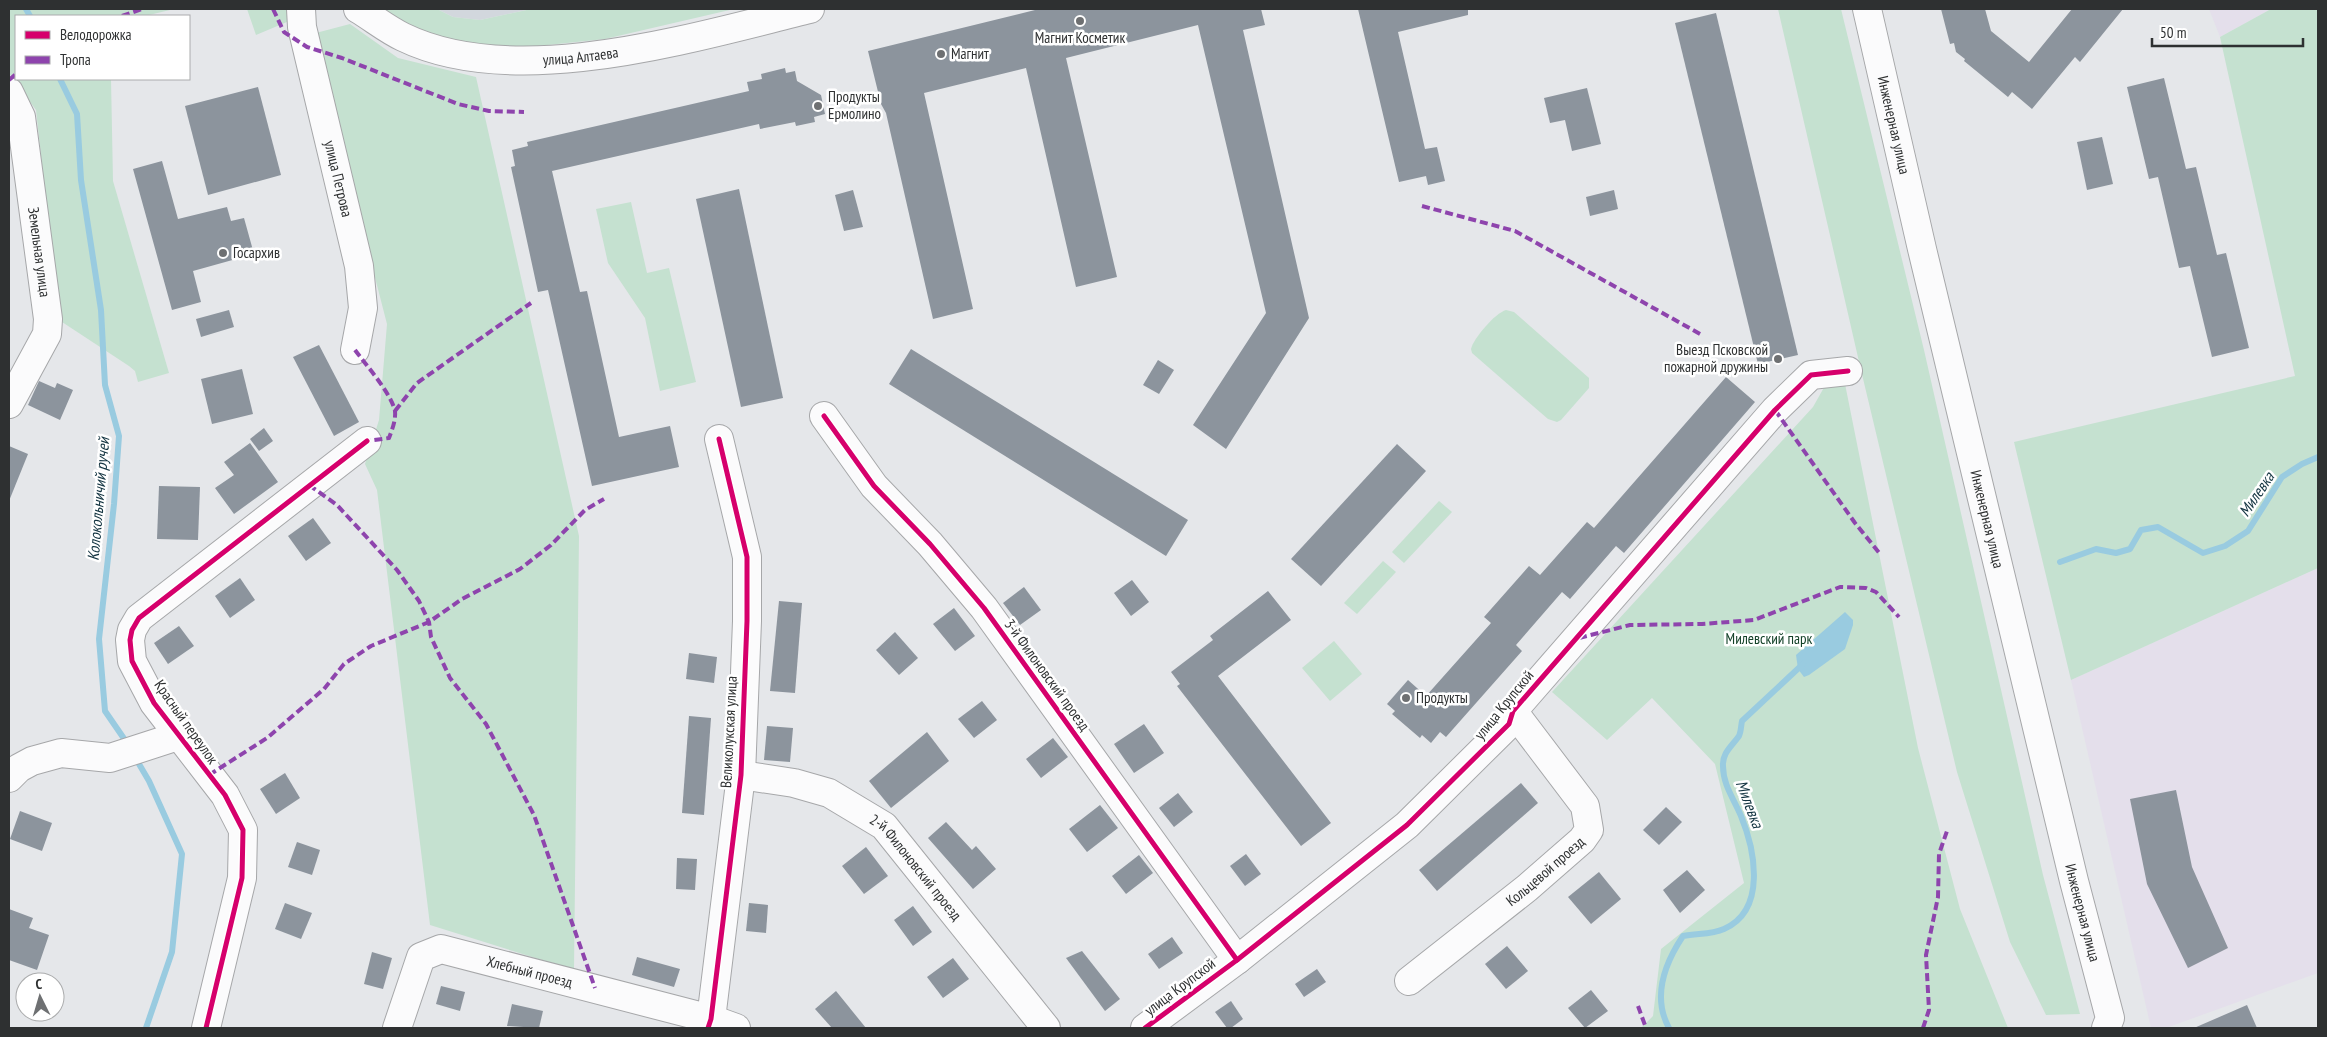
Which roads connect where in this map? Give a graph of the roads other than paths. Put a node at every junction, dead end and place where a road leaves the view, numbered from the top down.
1 (301, 9) edge
2 (358, 9) edge
3 (810, 9) edge
4 (1867, 9) edge
5 (9, 92) edge
6 (355, 350) dead end
7 (1848, 371) dead end
8 (9, 404) edge
9 (824, 416) dead end
10 (720, 439) dead end
11 (367, 441) dead end
12 (1513, 711) junction
13 (178, 736) junction
14 (741, 775) junction
15 (9, 778) edge
16 (1237, 960) junction
17 (1409, 981) dead end
18 (709, 1023) edge
19 (206, 1028) edge
20 (397, 1028) edge
21 (736, 1028) edge
22 (1046, 1028) edge
23 (1145, 1028) edge
24 (2106, 1028) edge

1 - 6 street, улица Петрова
2 - 3 street, улица Алтаева
4 - 24 street, Инженерная улица
5 - 8 street, Земельная улица
7 - 12 street, улица Крупской
9 - 16 street, 3-й Филоновский проезд
10 - 14 street, Великолукская улица
11 - 13 street, Красный переулок
12 - 16 street, улица Крупской
12 - 17 street, Кольцевой проезд
13 - 15 street
13 - 19 street, Красный переулок
14 - 18 street, Великолукская улица
14 - 22 street, 2-й Филоновский проезд
16 - 23 street, улица Крупской
18 - 20 street, Хлебный проезд
18 - 21 street, Хлебный проезд

